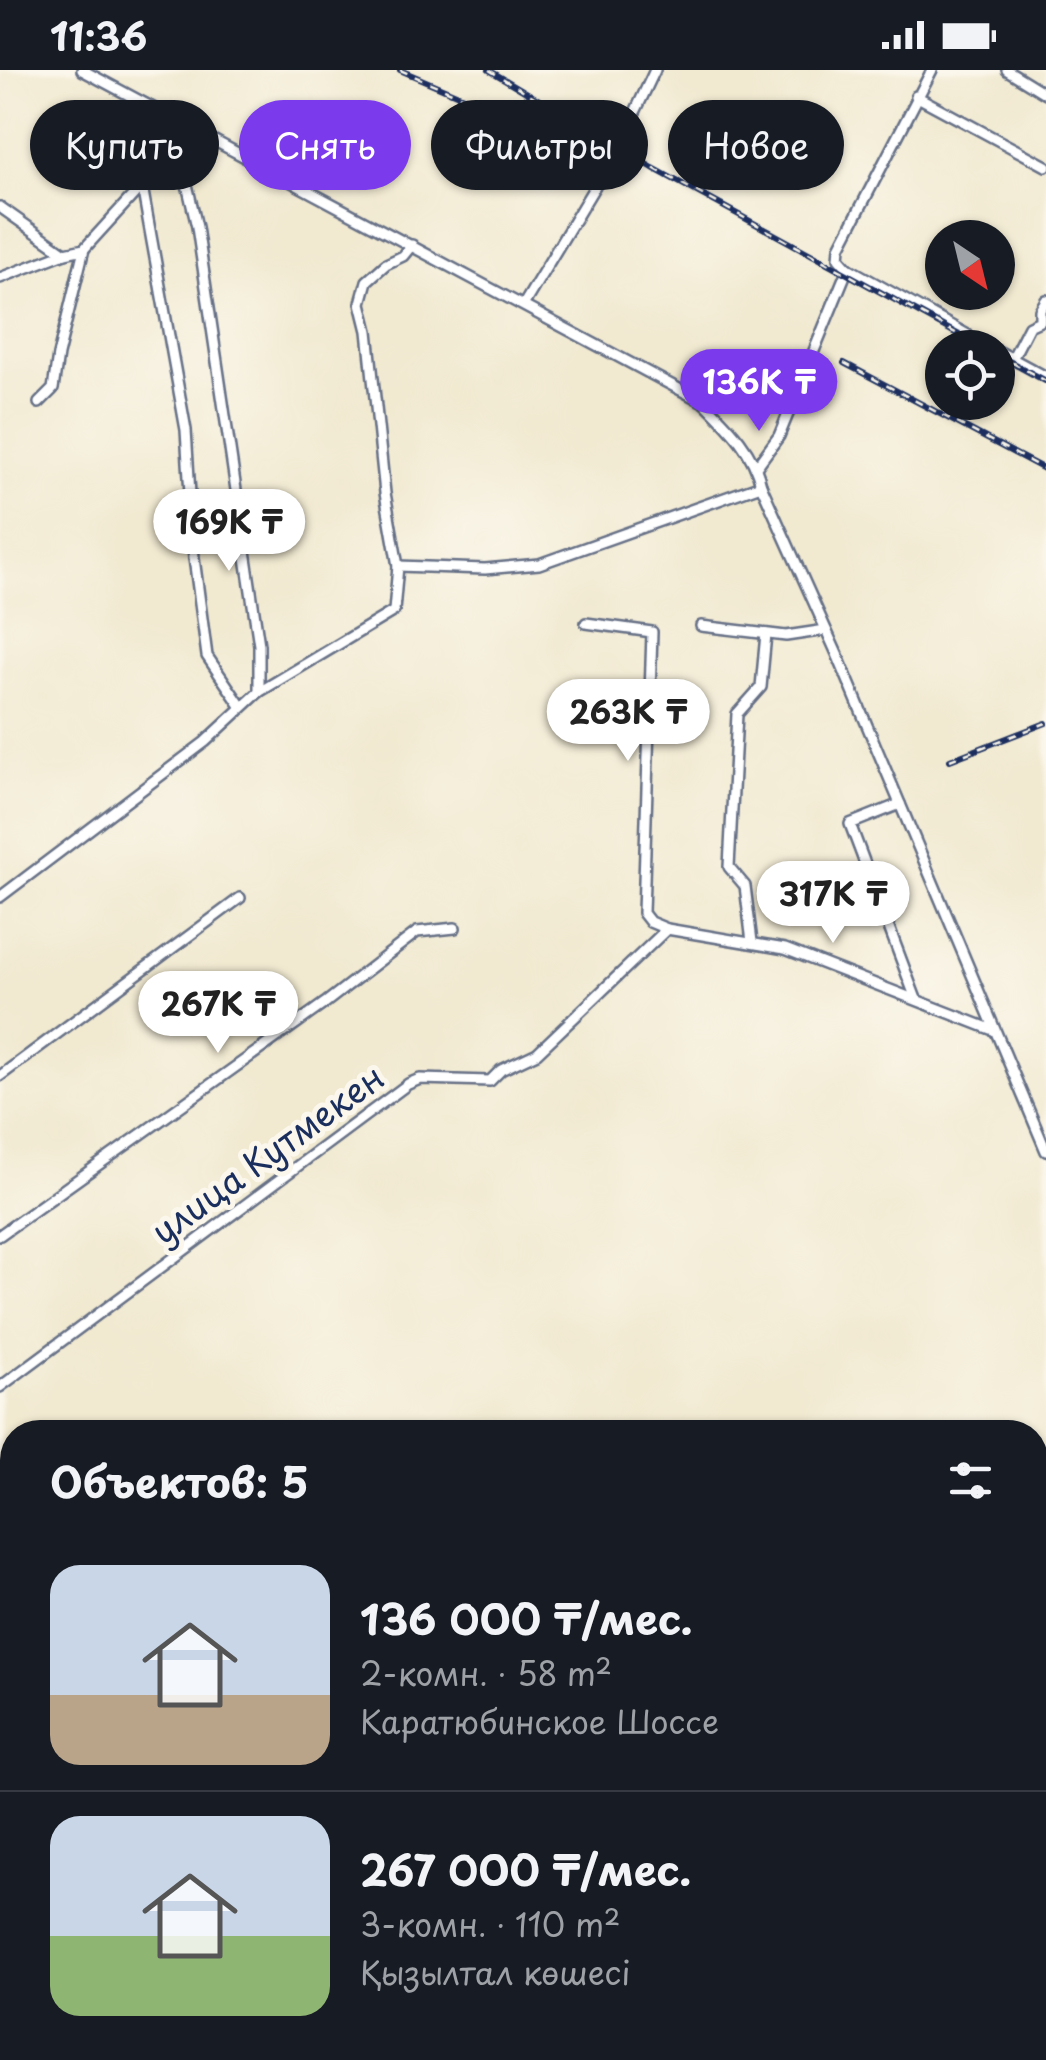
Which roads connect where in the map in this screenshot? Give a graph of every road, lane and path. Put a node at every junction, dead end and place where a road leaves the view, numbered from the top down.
1 (82, 70) edge
2 (655, 70) edge
3 (932, 70) edge
4 (1007, 70) edge
5 (1046, 94) edge
6 (916, 96) junction
7 (137, 100) edge
8 (219, 144) edge
9 (1046, 166) edge
10 (138, 190) edge
11 (143, 190) edge
12 (187, 190) edge
13 (0, 207) edge
14 (412, 245) junction
15 (84, 249) junction
16 (65, 253) junction
17 (848, 268) junction
18 (0, 278) edge
19 (1046, 300) edge
20 (524, 304) junction
21 (1043, 322) edge
22 (960, 330) edge
23 (1015, 353) edge
24 (1015, 361) edge
25 (1043, 376) edge
26 (1046, 390) edge
27 (39, 403) dead end
28 (757, 466) junction
29 (761, 484) junction
30 (398, 566) junction
31 (586, 623) dead end
32 (701, 626) dead end
33 (826, 630) junction
34 (766, 634) junction
35 (259, 692) junction
36 (241, 706) junction
37 (900, 804) junction
38 (0, 897) edge
39 (240, 898) dead end
40 (454, 928) dead end
41 (667, 929) junction
42 (752, 942) junction
43 (916, 999) junction
44 (993, 1030) junction
45 (0, 1076) edge
46 (1046, 1151) edge
47 (0, 1235) edge
48 (0, 1388) edge

1 - 7 street
2 - 20 street
3 - 6 street
4 - 5 street
6 - 9 street
6 - 17 street
8 - 14 street
10 - 15 street
11 - 36 street
12 - 35 street
13 - 16 street
14 - 20 street
14 - 30 street
15 - 16 street
15 - 27 street
16 - 18 street
17 - 22 street
17 - 28 street
19 - 21 street
20 - 28 street
21 - 23 street
24 - 25 street
25 - 26 street
28 - 29 street
29 - 30 street
29 - 33 street
30 - 35 street
31 - 41 street
32 - 34 street
33 - 34 street
33 - 37 street
34 - 42 street
35 - 36 street
36 - 38 street
37 - 43 street
37 - 44 street
39 - 45 street
40 - 47 street
41 - 42 street
41 - 48 street, улица Кутмекен
42 - 43 street
43 - 44 street
44 - 46 street

